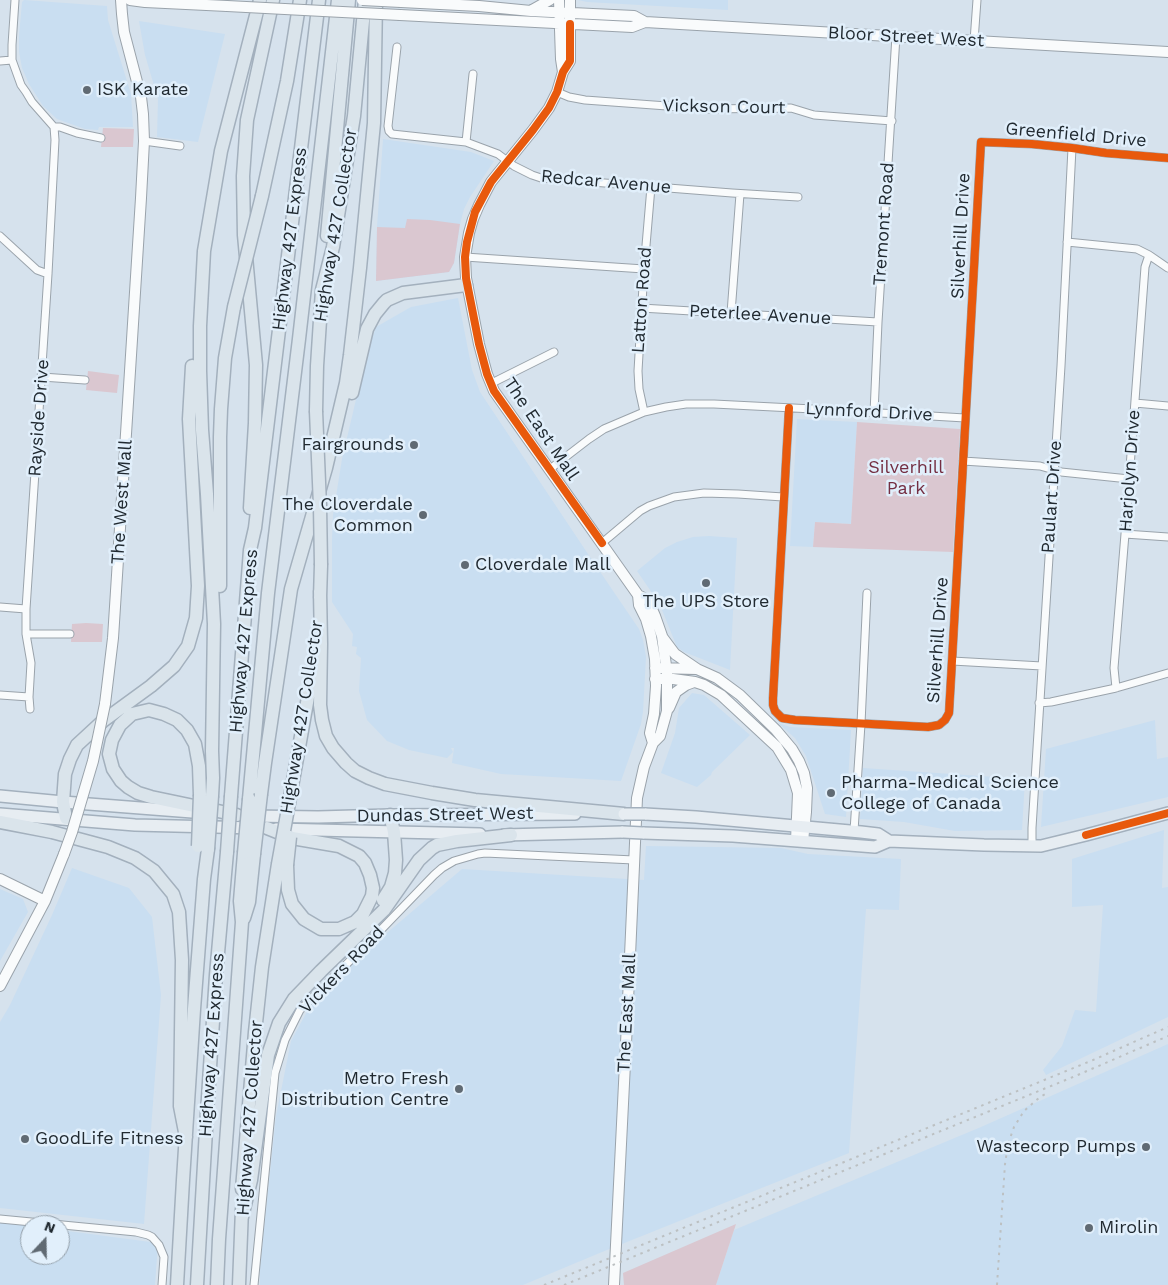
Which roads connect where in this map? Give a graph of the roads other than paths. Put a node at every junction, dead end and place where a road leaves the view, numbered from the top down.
1 (15, 0) edge
2 (122, 0) edge
3 (130, 0) edge
4 (260, 0) edge
5 (273, 0) edge
6 (300, 0) edge
7 (319, 0) edge
8 (338, 0) edge
9 (349, 0) edge
10 (364, 0) edge
11 (376, 0) edge
12 (550, 0) edge
13 (559, 0) edge
14 (570, 0) edge
15 (977, 0) edge
16 (145, 2) junction
17 (531, 11) junction
18 (565, 18) junction
19 (122, 21) junction
20 (896, 36) junction
21 (974, 41) junction
22 (397, 47) dead end
23 (1168, 52) edge
24 (12, 60) junction
25 (0, 61) edge
26 (473, 74) dead end
27 (557, 92) junction
28 (892, 121) junction
29 (54, 127) junction
30 (101, 138) dead end
31 (144, 142) junction
32 (466, 142) junction
33 (981, 142) joint
34 (180, 146) dead end
35 (1072, 148) junction
36 (1168, 158) edge
37 (507, 162) junction
38 (651, 187) junction
39 (740, 194) junction
40 (798, 197) dead end
41 (0, 236) edge
42 (1068, 242) junction
43 (1149, 255) junction
44 (465, 257) junction
45 (1168, 268) edge
46 (644, 269) junction
47 (48, 274) junction
48 (466, 285) junction
49 (322, 290) junction
50 (642, 308) junction
51 (731, 314) junction
52 (878, 322) junction
53 (200, 326) junction
54 (554, 352) dead end
55 (42, 377) junction
56 (86, 380) dead end
57 (490, 384) junction
58 (1135, 403) junction
59 (1168, 406) edge
60 (789, 408) junction
61 (644, 412) junction
62 (874, 413) junction
63 (965, 418) junction
64 (963, 462) junction
65 (326, 468) junction
66 (550, 469) junction
67 (1054, 470) junction
68 (1129, 478) junction
69 (783, 498) junction
70 (1126, 534) junction
71 (1168, 537) edge
72 (602, 543) junction
73 (250, 550) junction
74 (320, 591) junction
75 (867, 594) dead end
76 (638, 595) junction
77 (0, 607) edge
78 (26, 609) junction
79 (26, 634) junction
80 (70, 634) dead end
81 (662, 636) junction
82 (952, 661) junction
83 (1042, 666) junction
84 (655, 668) junction
85 (697, 669) junction
86 (1168, 673) edge
87 (667, 674) junction
88 (655, 679) junction
89 (695, 682) junction
90 (1116, 688) junction
91 (0, 695) edge
92 (29, 697) junction
93 (1039, 703) junction
94 (30, 709) dead end
95 (667, 711) junction
96 (861, 724) junction
97 (653, 743) junction
98 (213, 778) junction
99 (0, 796) edge
100 (206, 796) junction
101 (63, 802) junction
102 (1168, 813) edge
103 (0, 814) edge
104 (624, 814) junction
105 (237, 815) junction
106 (390, 815) junction
107 (66, 818) junction
108 (0, 822) edge
109 (801, 827) junction
110 (267, 828) junction
111 (854, 831) junction
112 (394, 832) junction
113 (511, 836) junction
114 (889, 840) junction
115 (799, 841) junction
116 (1032, 846) junction
117 (249, 854) junction
118 (634, 860) junction
119 (283, 864) junction
120 (0, 880) edge
121 (46, 901) junction
122 (364, 929) junction
123 (0, 986) edge
124 (186, 1137) junction
125 (242, 1217) junction
126 (0, 1218) edge
127 (162, 1285) edge
128 (178, 1285) edge
129 (197, 1285) edge
130 (217, 1285) edge
131 (239, 1285) edge
132 (254, 1285) edge
133 (614, 1285) edge

1 - 24 street
2 - 19 main road, The West Mall
3 - 16 main road, Bloor Street West
4 - 53 highway
5 - 73 highway
6 - 98 highway, bridge
7 - 73 highway, Highway 427 Express
8 - 117 highway, Highway 427 Express, bridge
9 - 49 highway
10 - 17 main road, Bloor Street West, bridge
10 - 49 highway, Highway 427 Collector
11 - 65 highway
12 - 17 main road
13 - 18 main road, The East Mall
14 - 18 main road, The East Mall
15 - 21 street
16 - 18 main road, Bloor Street West, bridge
16 - 19 main road
17 - 18 main road, Bloor Street West
18 - 20 main road, Bloor Street West
18 - 27 main road, The East Mall
19 - 31 main road, The West Mall
20 - 21 main road, Bloor Street West
20 - 28 street, Tremont Road
21 - 23 main road, Bloor Street West
22 - 32 street, Redcar Avenue
24 - 25 street
24 - 29 street
26 - 32 street
27 - 28 street, Vickson Court
27 - 37 main road, The East Mall
28 - 52 street, Tremont Road
29 - 30 street
29 - 47 street, Rayside Drive
31 - 34 street
31 - 121 main road, The West Mall, bridge
32 - 37 street, Redcar Avenue
33 - 35 street, Greenfield Drive
33 - 63 street, Silverhill Drive
35 - 36 street, Greenfield Drive
35 - 42 street, Paulart Drive
37 - 38 street, Redcar Avenue
37 - 44 main road, The East Mall
38 - 39 street, Redcar Avenue
38 - 46 street, Latton Road
39 - 40 street, Redcar Avenue
39 - 51 street
41 - 47 street
42 - 43 street
42 - 67 street, Paulart Drive
43 - 45 street
43 - 58 street, Harjolyn Drive
44 - 46 street
44 - 48 main road, The East Mall
46 - 50 street, Latton Road
47 - 55 street, Rayside Drive
48 - 57 main road, The East Mall
48 - 65 highway
49 - 74 highway, Highway 427 Collector, bridge
50 - 51 street, Peterlee Avenue
50 - 61 street, Latton Road
51 - 52 street, Peterlee Avenue
52 - 62 street, Tremont Road
53 - 98 highway
53 - 101 highway
54 - 57 street
55 - 56 street
55 - 78 street, Rayside Drive
57 - 66 main road, The East Mall
58 - 59 street
58 - 68 street, Harjolyn Drive
60 - 61 street, Lynnford Drive
60 - 62 street, Lynnford Drive
60 - 69 street, Silverhill Drive
61 - 66 street, Lynnford Drive
62 - 63 street, Lynnford Drive
63 - 64 street, Silverhill Drive
64 - 67 street
64 - 82 street, Silverhill Drive
65 - 117 highway, bridge
66 - 72 main road, The East Mall
67 - 68 street
67 - 83 street, Paulart Drive
68 - 70 street, Harjolyn Drive
69 - 72 street
69 - 96 street, Silverhill Drive
70 - 71 street
70 - 90 street, Harjolyn Drive
72 - 76 main road, The East Mall
73 - 129 highway, Highway 427 Express, bridge
74 - 104 highway
74 - 119 highway, Highway 427 Collector, bridge
75 - 96 street
76 - 81 main road, The East Mall
76 - 84 main road, The East Mall
77 - 78 street
78 - 79 street, Rayside Drive
79 - 80 street
79 - 92 street, Rayside Drive
81 - 85 main road
81 - 87 main road, The East Mall
82 - 83 street
82 - 96 street, Silverhill Drive
83 - 93 street, Paulart Drive
84 - 87 main road
84 - 88 main road, The East Mall
85 - 87 main road
85 - 109 main road
86 - 90 street
87 - 88 main road
87 - 89 main road
87 - 95 main road, The East Mall
88 - 97 main road, The East Mall
89 - 95 main road
89 - 109 main road
90 - 93 street
91 - 92 street
92 - 94 street, Rayside Drive
93 - 116 street, Paulart Drive
95 - 97 main road, The East Mall
96 - 111 street
97 - 118 main road, The East Mall
98 - 100 highway
99 - 101 main road, Dundas Street West
100 - 105 highway
100 - 124 highway, bridge
101 - 105 main road, Dundas Street West
101 - 107 highway
102 - 116 main road, Dundas Street West
103 - 107 main road, Dundas Street West
104 - 106 main road, Dundas Street West
104 - 109 main road, Dundas Street West, bridge
105 - 106 main road, Dundas Street West
106 - 112 highway
107 - 110 main road, Dundas Street West
108 - 124 highway
109 - 111 main road, Dundas Street West
109 - 115 main road
110 - 112 main road, Dundas Street West
110 - 119 highway
111 - 114 main road, Dundas Street West
112 - 113 main road, Dundas Street West
112 - 122 highway
113 - 115 main road, Dundas Street West, bridge
113 - 122 highway
114 - 115 main road, Dundas Street West
114 - 116 main road, Dundas Street West
117 - 130 highway, Highway 427 Express
118 - 132 street, Vickers Road
118 - 133 main road, The East Mall
119 - 125 highway, Highway 427 Collector
120 - 121 main road
121 - 123 main road, The West Mall
122 - 125 highway
124 - 128 highway
125 - 131 highway, Highway 427 Collector
126 - 127 street

